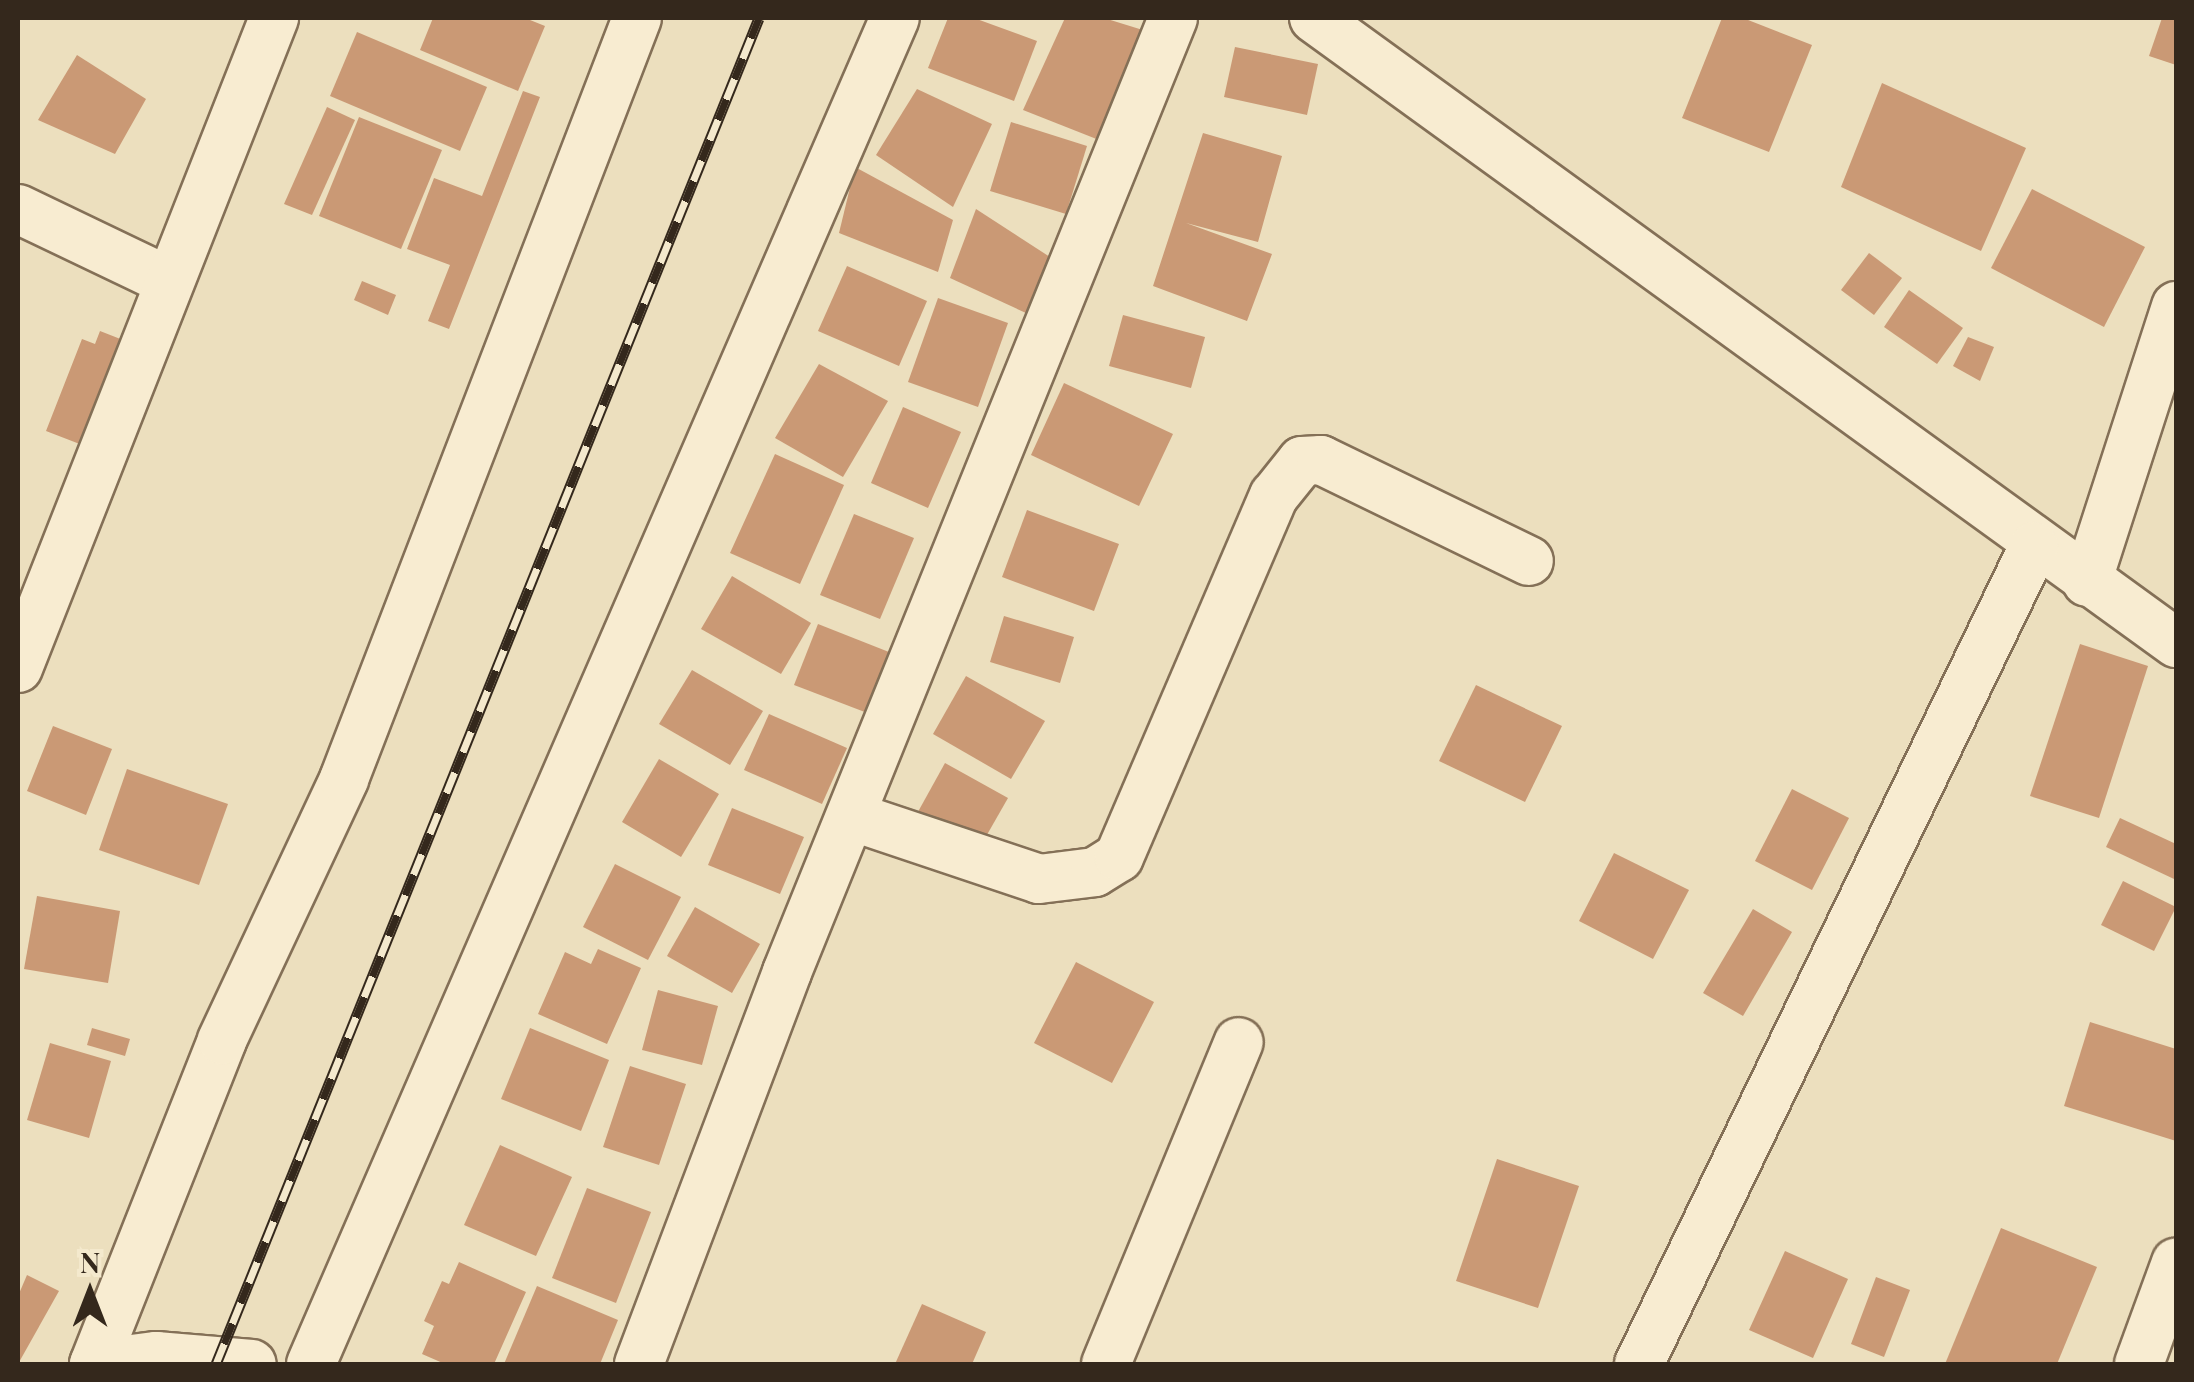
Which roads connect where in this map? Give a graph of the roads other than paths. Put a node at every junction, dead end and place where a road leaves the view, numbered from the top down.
1 (274, 18) edge
2 (637, 18) edge
3 (895, 18) edge
4 (1173, 18) edge
5 (1314, 18) edge
6 (18, 209) edge
7 (168, 281) junction
8 (2176, 306) edge
9 (2034, 546) junction
10 (1529, 561) dead end
11 (2087, 582) junction
12 (2176, 643) edge
13 (18, 668) edge
14 (854, 817) junction
15 (1239, 1042) dead end
16 (2176, 1262) edge
17 (94, 1364) edge
18 (252, 1364) edge
19 (311, 1364) edge
20 (639, 1364) edge
21 (1106, 1364) edge
22 (1639, 1364) edge
23 (2140, 1364) edge

1 - 7 street
2 - 17 street
3 - 19 street
4 - 14 street
5 - 9 street
6 - 7 street
7 - 13 street
8 - 11 street
9 - 11 street
9 - 22 street
10 - 14 street
11 - 12 street
14 - 20 street
15 - 21 street
16 - 23 street
17 - 18 street

